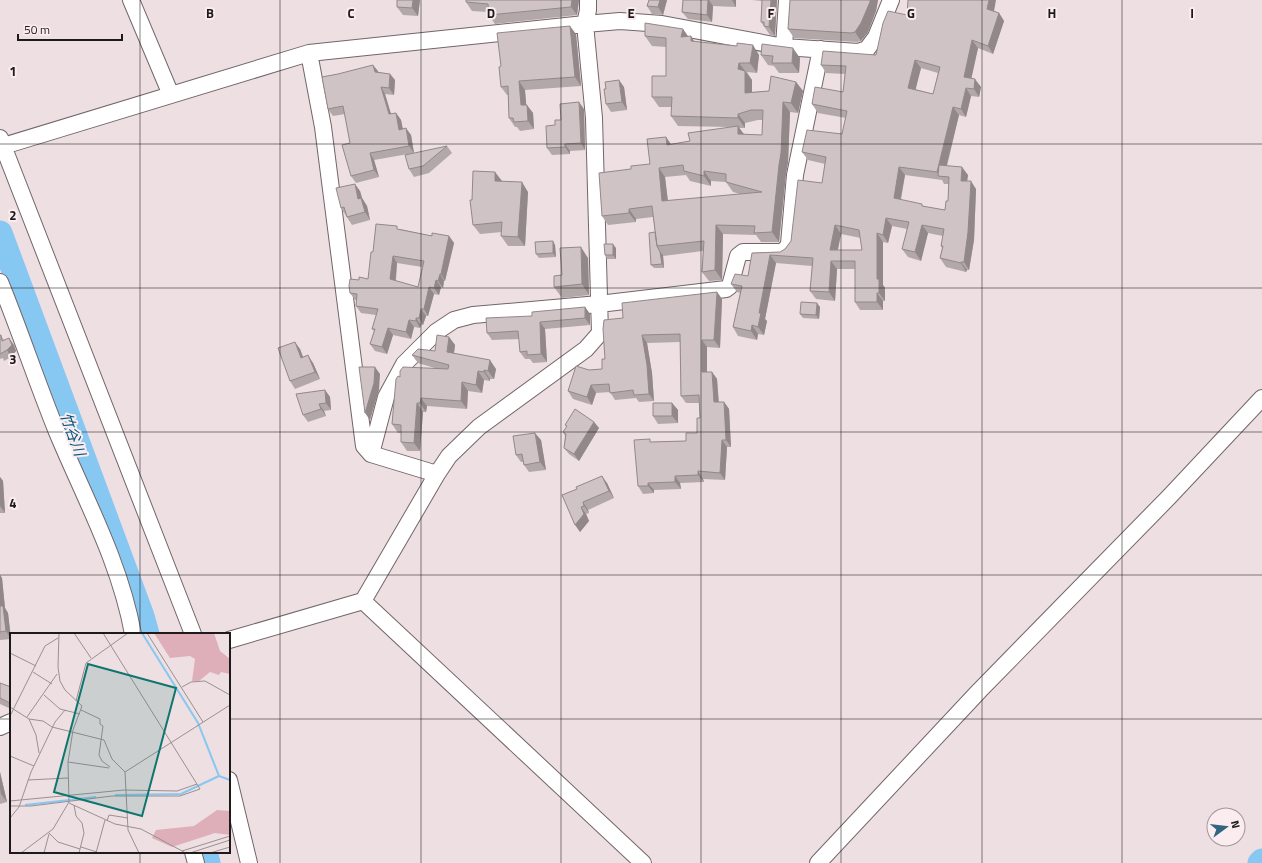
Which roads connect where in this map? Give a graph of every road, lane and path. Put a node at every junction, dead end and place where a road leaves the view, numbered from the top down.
1 (131, 0) edge
2 (588, 0) edge
3 (787, 0) edge
4 (891, 0) edge
5 (585, 24) junction
6 (784, 47) junction
7 (821, 48) junction
8 (309, 53) junction
9 (171, 95) junction
10 (1, 144) edge
11 (0, 282) edge
12 (599, 304) junction
13 (1262, 398) edge
14 (371, 454) junction
15 (436, 474) junction
16 (363, 600) junction
17 (133, 633) edge
18 (193, 633) edge
19 (230, 640) edge
20 (10, 722) edge
21 (0, 727) edge
22 (230, 784) edge
23 (193, 853) edge
24 (196, 863) edge
25 (249, 863) edge
26 (643, 863) edge
27 (818, 863) edge

1 - 9 street
2 - 5 street
3 - 6 street
4 - 7 street
5 - 6 street
5 - 8 street
5 - 12 street
6 - 7 street
7 - 12 street
8 - 9 street
8 - 14 street
9 - 10 street
10 - 18 street
11 - 17 street
12 - 14 street
12 - 15 street
13 - 27 street
14 - 15 street
15 - 16 street
16 - 19 street
16 - 26 street
20 - 21 street
22 - 25 street
23 - 24 street

